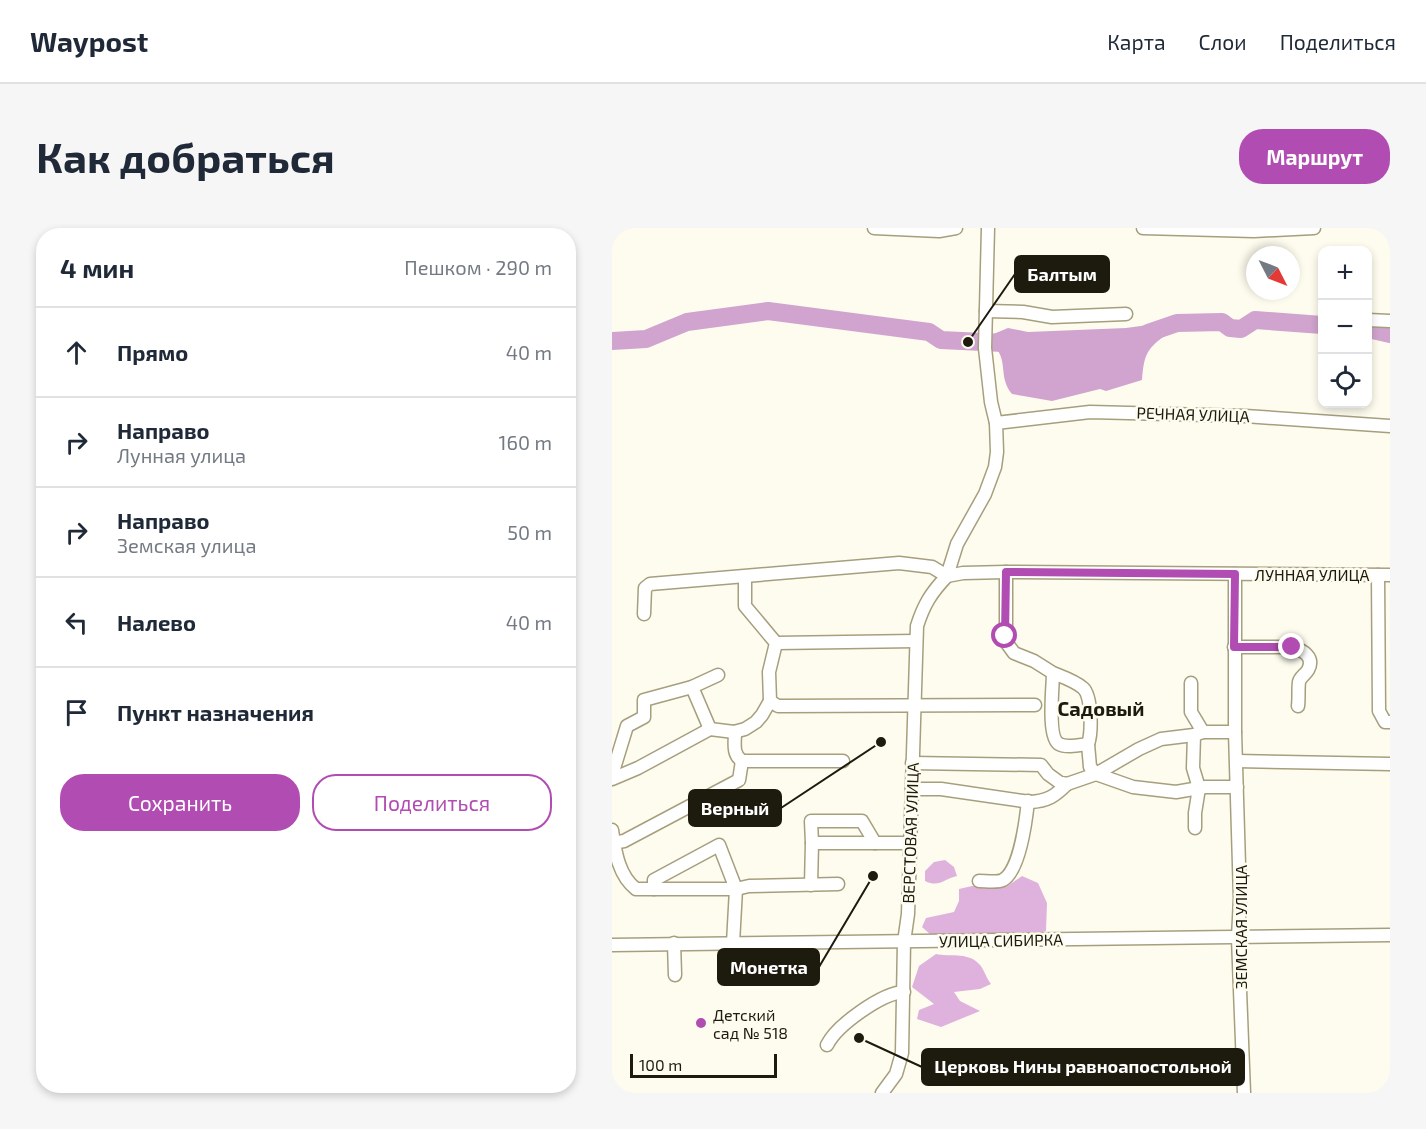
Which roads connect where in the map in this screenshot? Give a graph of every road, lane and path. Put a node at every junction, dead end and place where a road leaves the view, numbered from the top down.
1 (874, 228) edge
2 (956, 228) edge
3 (988, 228) edge
4 (1143, 228) edge
5 (1314, 228) edge
6 (1273, 229) edge
7 (1206, 230) edge
8 (1223, 230) edge
9 (986, 311) junction
10 (1126, 314) dead end
11 (1372, 320) edge
12 (1390, 321) edge
13 (996, 423) junction
14 (1390, 426) edge
15 (1006, 572) junction
16 (1235, 574) junction
17 (1384, 575) edge
18 (947, 576) junction
19 (745, 577) junction
20 (644, 614) dead end
21 (1384, 630) edge
22 (916, 641) junction
23 (776, 643) junction
24 (1234, 647) junction
25 (1053, 672) junction
26 (718, 675) dead end
27 (1191, 684) dead end
28 (692, 687) junction
29 (770, 701) junction
30 (1035, 705) dead end
31 (1298, 706) dead end
32 (913, 707) junction
33 (1390, 722) edge
34 (710, 729) junction
35 (735, 732) junction
36 (1235, 732) junction
37 (1198, 733) junction
38 (1088, 744) junction
39 (742, 761) junction
40 (843, 761) dead end
41 (1237, 761) junction
42 (912, 763) junction
43 (1390, 764) edge
44 (1096, 774) junction
45 (612, 777) edge
46 (1067, 784) junction
47 (1237, 787) junction
48 (1199, 788) junction
49 (912, 789) junction
50 (1028, 801) junction
51 (1195, 828) dead end
52 (612, 830) edge
53 (613, 843) edge
54 (812, 843) junction
55 (875, 843) junction
56 (910, 843) junction
57 (980, 881) dead end
58 (838, 884) dead end
59 (811, 885) junction
60 (654, 889) junction
61 (736, 889) junction
62 (1390, 936) edge
63 (1238, 938) junction
64 (904, 942) junction
65 (674, 943) junction
66 (733, 943) junction
67 (612, 945) edge
68 (675, 975) dead end
69 (904, 992) junction
70 (827, 1045) dead end
71 (882, 1093) edge
72 (1244, 1093) edge

1 - 2 street
3 - 9 street
4 - 7 street
5 - 6 street
6 - 8 street
7 - 8 street
9 - 10 street
9 - 13 street
11 - 12 street
13 - 14 street, РЕЧНАЯ УЛИЦА
13 - 18 street
15 - 16 street, ЛУННАЯ УЛИЦА
15 - 18 street, ЛУННАЯ УЛИЦА
15 - 25 street
16 - 17 street, ЛУННАЯ УЛИЦА
16 - 24 street, ЗЕМСКАЯ УЛИЦА
17 - 21 street
18 - 19 street
18 - 22 street, ВЕРСТОВАЯ УЛИЦА
19 - 20 street
19 - 23 street
21 - 33 street
22 - 23 street
22 - 32 street, ВЕРСТОВАЯ УЛИЦА
23 - 29 street
24 - 31 street
24 - 36 street, ЗЕМСКАЯ УЛИЦА
25 - 38 street
25 - 38 street
26 - 28 street
27 - 37 street
28 - 34 street
28 - 45 street
29 - 32 street
29 - 35 street
30 - 32 street
32 - 42 street, ВЕРСТОВАЯ УЛИЦА
34 - 35 street
34 - 45 street
35 - 39 street
36 - 37 street
36 - 41 street, ЗЕМСКАЯ УЛИЦА
37 - 44 street
37 - 48 street
38 - 44 street
39 - 40 street
39 - 53 street
41 - 43 street
41 - 47 street, ЗЕМСКАЯ УЛИЦА
42 - 46 street
42 - 49 street, ВЕРСТОВАЯ УЛИЦА
44 - 46 street
44 - 48 street
46 - 50 street
47 - 48 street
47 - 63 street, ЗЕМСКАЯ УЛИЦА
48 - 51 street
49 - 50 street
49 - 56 street, ВЕРСТОВАЯ УЛИЦА
50 - 57 street
52 - 53 street
53 - 60 street
54 - 55 street
54 - 55 street
54 - 59 street
55 - 56 street
56 - 64 street, ВЕРСТОВАЯ УЛИЦА
58 - 59 street
59 - 61 street
60 - 61 street
60 - 61 street
61 - 66 street
62 - 63 street, УЛИЦА СИБИРКА
63 - 64 street, УЛИЦА СИБИРКА
63 - 72 street, ЗЕМСКАЯ УЛИЦА
64 - 66 street, УЛИЦА СИБИРКА
64 - 69 street, ВЕРСТОВАЯ УЛИЦА
65 - 66 street, УЛИЦА СИБИРКА
65 - 67 street, УЛИЦА СИБИРКА
65 - 68 street
69 - 70 street
69 - 71 street, ВЕРСТОВАЯ УЛИЦА

